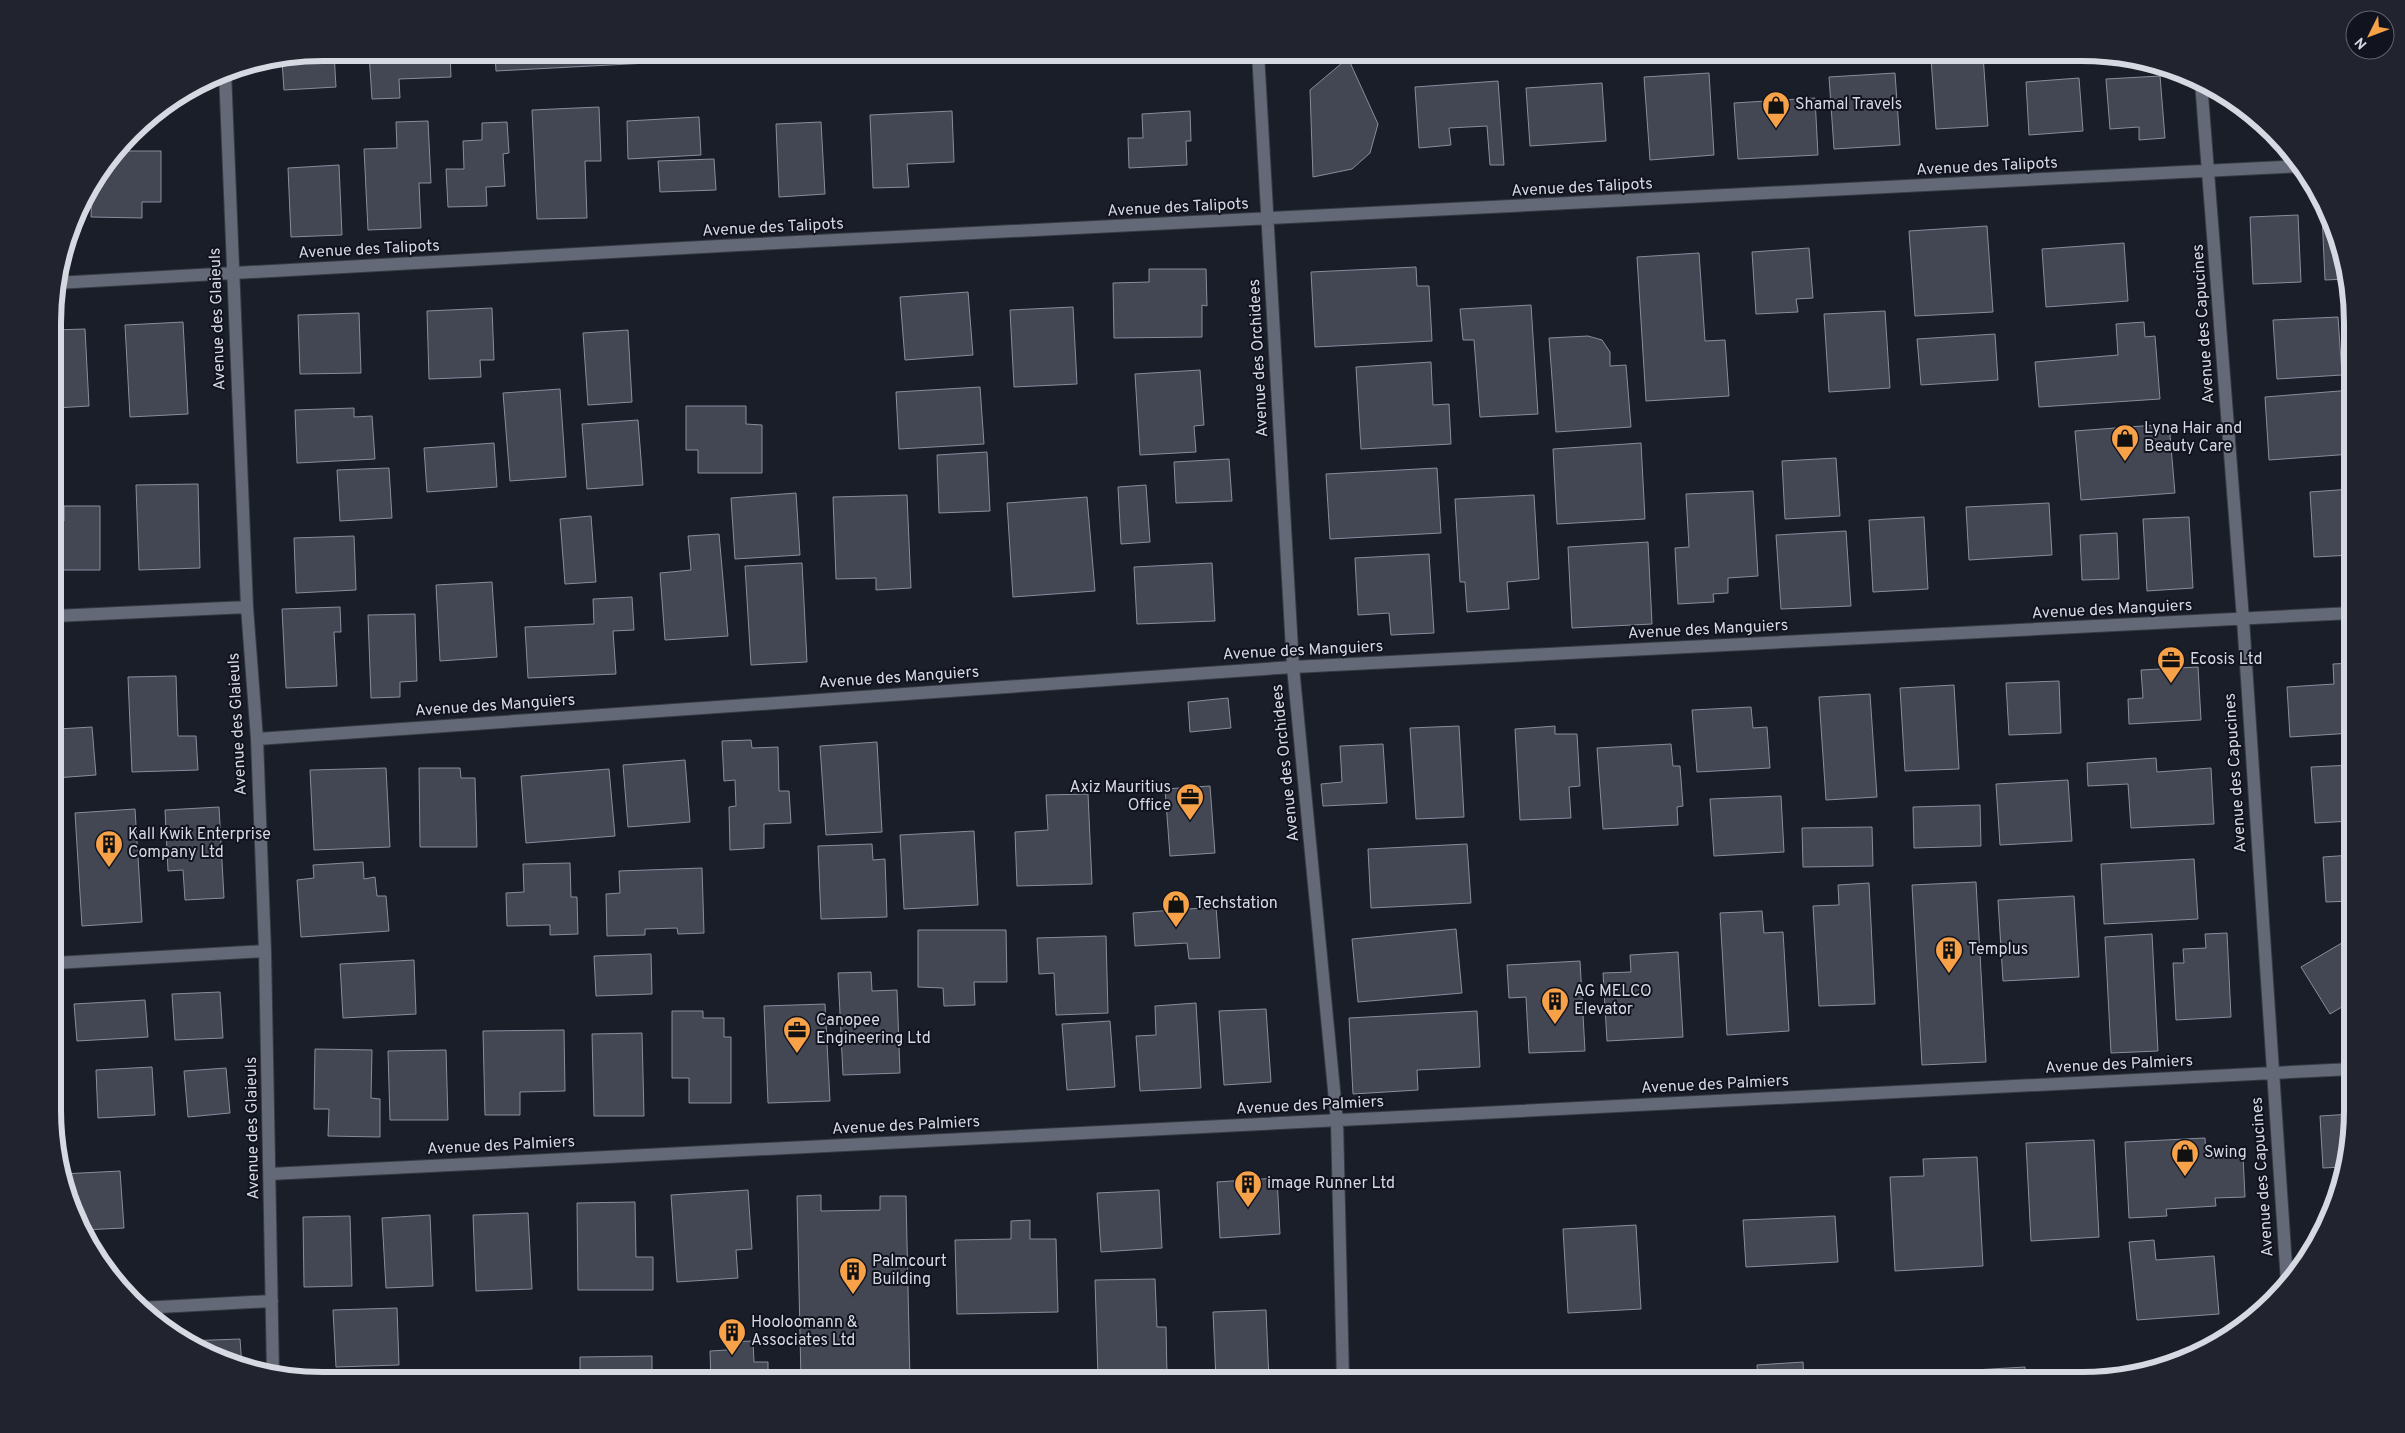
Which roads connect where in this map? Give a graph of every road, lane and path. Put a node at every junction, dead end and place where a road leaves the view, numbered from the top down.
1 (1259, 61) edge
2 (225, 80) edge
3 (2202, 90) edge
4 (2292, 166) edge
5 (2208, 171) junction
6 (1268, 220) junction
7 (233, 274) junction
8 (64, 283) edge
9 (247, 606) junction
10 (2344, 613) edge
11 (61, 616) edge
12 (2242, 619) junction
13 (1293, 668) junction
14 (257, 739) junction
15 (265, 951) junction
16 (61, 963) edge
17 (2344, 1069) edge
18 (2272, 1073) junction
19 (1337, 1121) junction
20 (270, 1174) junction
21 (2287, 1272) edge
22 (272, 1301) junction
23 (152, 1307) edge
24 (273, 1367) edge
25 (1343, 1372) edge

1 - 6 street, Avenue des Orchidees
2 - 7 street, Avenue des Glaieuls
3 - 5 street, Avenue des Capucines
4 - 5 street, Avenue des Talipots
5 - 6 street, Avenue des Talipots
5 - 12 street, Avenue des Capucines
6 - 7 street, Avenue des Talipots
6 - 13 street, Avenue des Orchidees
7 - 8 street, Avenue des Talipots
7 - 9 street, Avenue des Glaieuls
9 - 11 street
9 - 14 street, Avenue des Glaieuls
10 - 12 street, Avenue des Manguiers
12 - 13 street, Avenue des Manguiers
12 - 18 street, Avenue des Capucines
13 - 14 street, Avenue des Manguiers
13 - 19 street, Avenue des Orchidees
14 - 15 street, Avenue des Glaieuls
15 - 16 street
15 - 20 street, Avenue des Glaieuls
17 - 18 street, Avenue des Palmiers
18 - 19 street, Avenue des Palmiers
18 - 21 street, Avenue des Capucines
19 - 20 street, Avenue des Palmiers
19 - 25 street, Avenue des Orchidees
20 - 22 street, Avenue des Glaieuls
22 - 23 street
22 - 24 street, Avenue des Glaieuls

